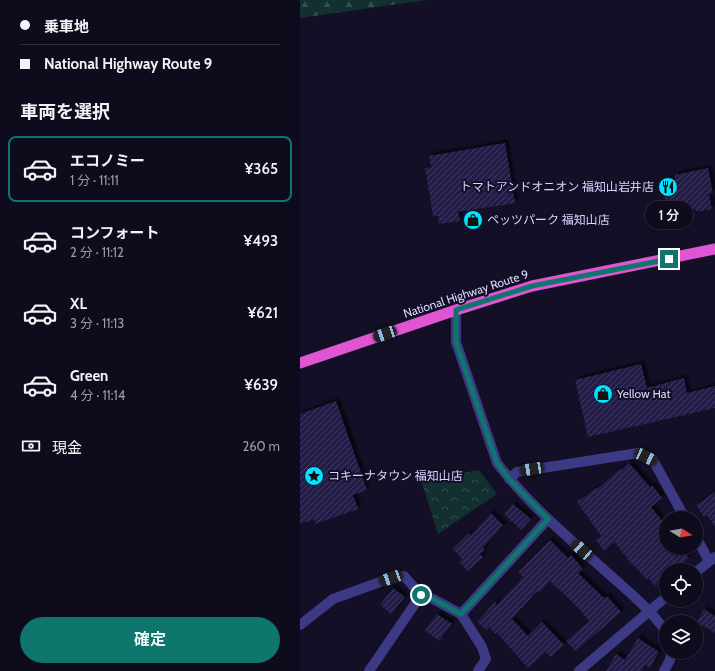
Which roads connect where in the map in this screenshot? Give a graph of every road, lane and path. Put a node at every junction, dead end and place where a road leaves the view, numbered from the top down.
1 (715, 249) edge
2 (456, 310) junction
3 (300, 363) edge
4 (509, 479) junction
5 (682, 511) edge
6 (548, 519) junction
7 (703, 547) edge
8 (712, 559) edge
9 (703, 566) edge
10 (421, 595) junction
11 (659, 603) edge
12 (649, 611) junction
13 (461, 614) junction
14 (659, 623) edge
15 (300, 625) edge
16 (670, 659) edge
17 (369, 671) edge
18 (478, 671) edge
19 (579, 671) edge
20 (664, 671) edge

1 - 2 highway, National Highway Route 9
2 - 3 highway, National Highway Route 9
2 - 4 street
4 - 5 street
4 - 6 street
6 - 12 street
6 - 13 street
7 - 8 street
8 - 9 street
10 - 13 street
10 - 15 street
10 - 17 street
11 - 12 street
12 - 14 street
12 - 19 street
13 - 18 street
16 - 20 street

